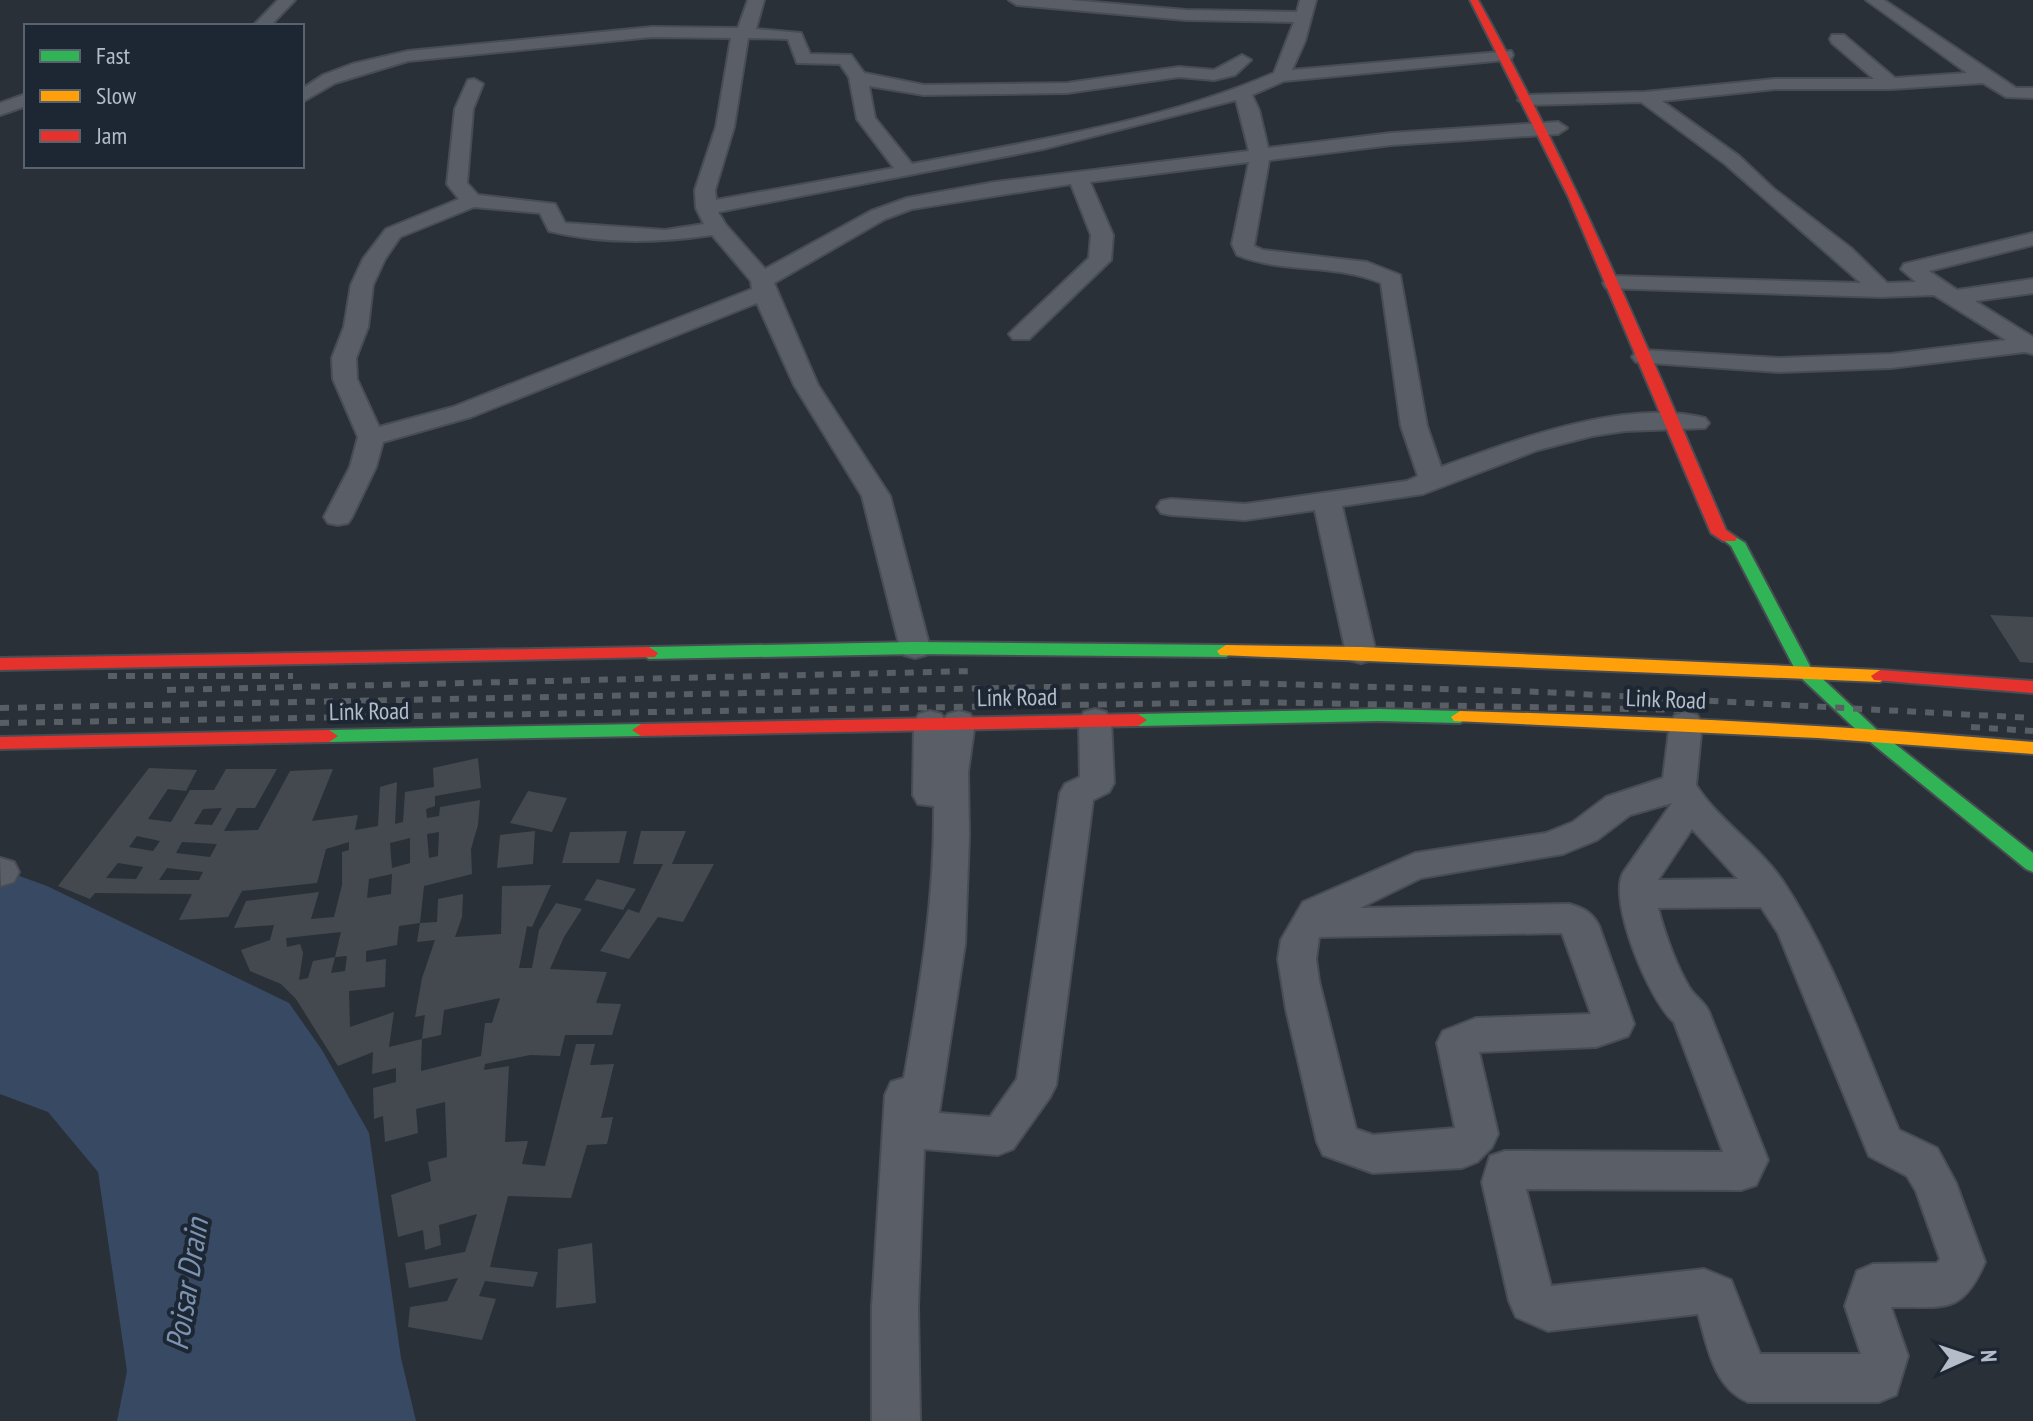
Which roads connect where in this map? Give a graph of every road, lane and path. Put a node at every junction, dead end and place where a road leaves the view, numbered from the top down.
1 (287, 0) edge
2 (756, 0) edge
3 (1017, 0) edge
4 (1874, 0) edge
5 (1483, 5) edge
6 (1306, 8) edge
7 (263, 24) edge
8 (1499, 33) junction
9 (740, 35) junction
10 (1838, 39) dead end
11 (1242, 60) dead end
12 (1515, 66) junction
13 (1281, 76) junction
14 (858, 77) junction
15 (1987, 77) junction
16 (474, 84) dead end
17 (1891, 84) junction
18 (1242, 93) junction
19 (2012, 93) junction
20 (2033, 93) edge
21 (304, 96) edge
22 (1645, 97) junction
23 (24, 100) edge
24 (1535, 100) junction
25 (2033, 109) edge
26 (0, 110) edge
27 (1550, 128) junction
28 (1260, 155) junction
29 (907, 171) junction
30 (1078, 177) junction
31 (472, 201) junction
32 (712, 218) junction
33 (2033, 239) edge
34 (1623, 283) junction
35 (763, 286) junction
36 (2033, 286) edge
37 (1881, 290) junction
38 (1946, 293) junction
39 (1021, 334) dead end
40 (2032, 345) edge
41 (1655, 357) junction
42 (1678, 384) dead end
43 (1689, 422) junction
44 (371, 437) junction
45 (1432, 479) junction
46 (1327, 501) junction
47 (1171, 507) dead end
48 (338, 517) dead end
49 (1738, 520) dead end
50 (1737, 543) junction
51 (915, 648) junction
52 (1361, 653) junction
53 (0, 664) edge
54 (1804, 671) junction
55 (2033, 687) edge
56 (1095, 720) junction
57 (945, 722) junction
58 (1686, 723) junction
59 (1870, 733) junction
60 (0, 743) edge
61 (2033, 748) edge
62 (1685, 795) junction
63 (2033, 864) edge
64 (1771, 893) junction
65 (1636, 894) junction
66 (1309, 923) junction
67 (896, 1421) edge

1 - 7 street
2 - 9 street
3 - 6 street
4 - 15 street
5 - 8 main road
6 - 13 street
8 - 12 main road
8 - 12 main road
9 - 14 street
9 - 21 street
9 - 32 street
10 - 17 street
11 - 14 street
12 - 13 street
12 - 24 main road
13 - 18 street
14 - 29 street
15 - 17 street
15 - 19 street
16 - 31 street
17 - 22 street
18 - 28 street
18 - 29 street
19 - 20 street
19 - 25 street
22 - 24 street
22 - 37 street
23 - 26 street
24 - 27 main road
27 - 28 street
27 - 34 main road
28 - 30 street
28 - 45 street
29 - 32 street
30 - 35 street
30 - 39 street
31 - 32 street
31 - 44 street
32 - 35 street
33 - 38 street
34 - 37 street
34 - 41 main road
35 - 44 street
35 - 51 street
36 - 38 street
37 - 38 street
38 - 40 street
40 - 41 street
41 - 42 main road
41 - 43 main road
43 - 45 street
43 - 50 main road
44 - 48 street
45 - 46 street
46 - 47 street
46 - 52 street
49 - 50 main road
50 - 54 main road
51 - 52 main road, Link Road
51 - 53 main road, Link Road
52 - 54 main road, Link Road
54 - 55 main road, Link Road
54 - 59 main road
56 - 57 main road, Link Road
56 - 57 street
56 - 58 main road, Link Road
57 - 60 main road, Link Road
57 - 67 street
58 - 59 main road, Link Road
58 - 62 street
59 - 61 main road, Link Road
59 - 63 main road
62 - 64 street
62 - 65 street
62 - 66 street
64 - 65 street
64 - 65 street
66 - 66 street

